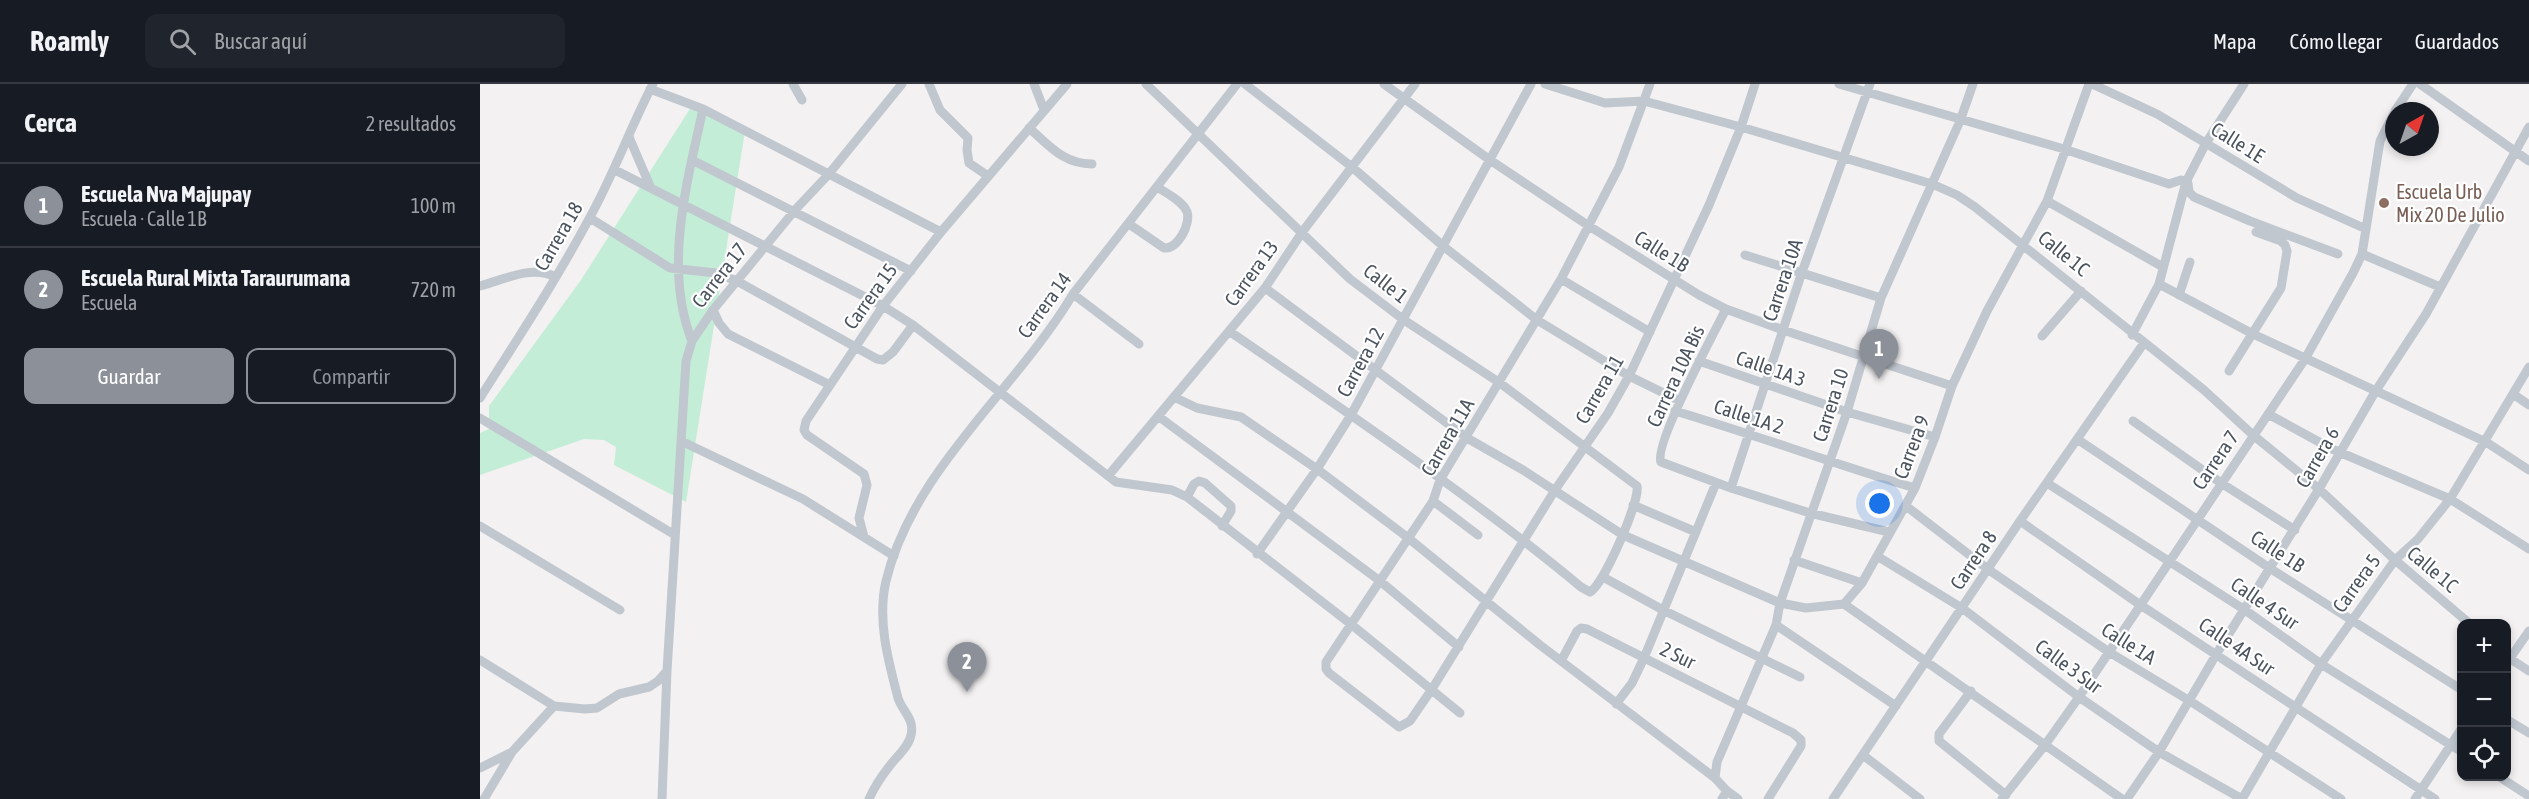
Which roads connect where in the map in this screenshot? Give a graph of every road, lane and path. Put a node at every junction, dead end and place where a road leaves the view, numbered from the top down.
1 (793, 84) edge
2 (902, 84) edge
3 (929, 84) edge
4 (1034, 84) edge
5 (1067, 84) edge
6 (1146, 84) edge
7 (1237, 84) edge
8 (1245, 84) edge
9 (1384, 84) edge
10 (1414, 84) edge
11 (1531, 84) edge
12 (1545, 84) edge
13 (1650, 84) edge
14 (1755, 84) edge
15 (1839, 84) edge
16 (1973, 84) edge
17 (2091, 84) edge
18 (2244, 84) edge
19 (2413, 84) edge
20 (2420, 84) edge
21 (652, 86) edge
22 (2108, 87) edge
23 (1868, 88) edge
24 (1404, 98) junction
25 (802, 100) dead end
26 (1644, 101) junction
27 (2401, 102) edge
28 (703, 109) junction
29 (1044, 110) junction
30 (1960, 121) junction
31 (1741, 127) junction
32 (2529, 127) edge
33 (1029, 128) junction
34 (2385, 131) edge
35 (1197, 134) junction
36 (629, 137) junction
37 (2206, 143) junction
38 (2064, 149) junction
39 (2515, 152) junction
40 (1844, 158) junction
41 (692, 160) junction
42 (1490, 160) junction
43 (2529, 161) edge
44 (1092, 164) dead end
45 (1352, 167) junction
46 (615, 170) junction
47 (828, 175) junction
48 (988, 176) junction
49 (1932, 184) junction
50 (2185, 184) junction
51 (650, 186) junction
52 (1157, 188) junction
53 (2047, 201) junction
54 (684, 203) junction
55 (795, 210) junction
56 (590, 218) junction
57 (1129, 224) junction
58 (1589, 226) junction
59 (2366, 229) junction
60 (1303, 231) junction
61 (940, 232) junction
62 (2256, 232) dead end
63 (2025, 244) junction
64 (766, 245) junction
65 (1443, 246) junction
66 (2338, 254) dead end
67 (1745, 255) dead end
68 (2361, 257) junction
69 (2190, 262) dead end
70 (2163, 267) junction
71 (677, 269) junction
72 (911, 271) junction
73 (1802, 275) junction
74 (556, 277) junction
75 (1561, 279) junction
76 (1674, 280) junction
77 (737, 281) junction
78 (2159, 284) junction
79 (480, 286) edge
80 (2440, 287) junction
81 (1265, 288) junction
82 (2081, 291) junction
83 (1073, 294) junction
84 (2179, 295) junction
85 (1881, 298) junction
86 (883, 306) junction
87 (1726, 309) junction
88 (713, 310) junction
89 (1404, 320) junction
90 (1536, 320) junction
91 (913, 325) junction
92 (1784, 330) junction
93 (1229, 331) junction
94 (1650, 332) junction
95 (2132, 334) junction
96 (2253, 334) junction
97 (2042, 336) dead end
98 (692, 341) junction
99 (1139, 344) dead end
100 (2144, 344) junction
101 (856, 345) junction
102 (1864, 358) junction
103 (2306, 359) junction
104 (1700, 361) junction
105 (2529, 367) edge
106 (1377, 370) junction
107 (2229, 371) dead end
108 (1629, 376) junction
109 (1500, 383) junction
110 (830, 385) junction
111 (1764, 385) junction
112 (1952, 386) junction
113 (1000, 392) junction
114 (2375, 392) junction
115 (2513, 394) junction
116 (1174, 397) junction
117 (480, 398) edge
118 (1680, 401) junction
119 (2529, 405) edge
120 (1675, 411) junction
121 (1847, 412) junction
122 (2268, 414) junction
123 (1351, 415) junction
124 (1158, 416) junction
125 (480, 418) edge
126 (2133, 421) dead end
127 (1748, 433) junction
128 (2253, 435) junction
129 (1467, 438) junction
130 (1935, 438) junction
131 (2077, 439) junction
132 (681, 441) junction
133 (2486, 442) junction
134 (1584, 449) junction
135 (2340, 452) junction
136 (1829, 463) junction
137 (1317, 469) junction
138 (2529, 470) edge
139 (1108, 476) junction
140 (1440, 480) junction
141 (1716, 483) junction
142 (2047, 483) junction
143 (2221, 483) junction
144 (1731, 488) junction
145 (1915, 488) junction
146 (2319, 489) junction
147 (1555, 490) junction
148 (1186, 497) junction
149 (2450, 499) junction
150 (1433, 501) junction
151 (1633, 505) junction
152 (1906, 506) junction
153 (1288, 511) junction
154 (1810, 513) junction
155 (2197, 519) junction
156 (2020, 521) junction
157 (480, 526) edge
158 (1222, 526) junction
159 (2295, 530) junction
160 (1696, 532) junction
161 (1888, 532) junction
162 (675, 535) junction
163 (1478, 535) dead end
164 (1623, 535) junction
165 (864, 537) junction
166 (1407, 537) junction
167 (1523, 540) junction
168 (2529, 549) edge
169 (1257, 554) junction
170 (894, 556) junction
171 (1877, 556) junction
172 (1794, 560) junction
173 (2395, 560) junction
174 (1684, 561) junction
175 (2168, 561) junction
176 (2271, 569) junction
177 (1989, 570) junction
178 (1603, 577) junction
179 (1380, 580) junction
180 (1862, 583) junction
181 (1486, 600) junction
182 (1780, 603) junction
183 (1844, 604) junction
184 (2139, 604) junction
185 (1962, 608) junction
186 (620, 609) dead end
187 (2245, 609) junction
188 (1663, 610) junction
189 (2464, 619) edge
190 (2351, 620) junction
191 (1352, 625) junction
192 (1776, 625) junction
193 (2529, 631) edge
194 (1460, 647) junction
195 (2109, 652) junction
196 (2217, 653) junction
197 (2511, 656) edge
198 (1644, 658) junction
199 (1763, 658) junction
200 (480, 660) edge
201 (1927, 660) junction
202 (1561, 661) junction
203 (2511, 662) edge
204 (2321, 664) junction
205 (667, 671) junction
206 (2529, 671) edge
207 (1800, 677) dead end
208 (2457, 687) edge
209 (1432, 689) junction
210 (1971, 691) junction
211 (2079, 697) junction
212 (2190, 701) junction
213 (1616, 704) junction
214 (554, 706) junction
215 (1743, 706) junction
216 (1896, 706) junction
217 (2296, 708) junction
218 (1460, 712) dead end
219 (2511, 722) edge
220 (2529, 733) edge
221 (2457, 735) edge
222 (2045, 745) junction
223 (2450, 745) junction
224 (2457, 750) edge
225 (512, 752) junction
226 (2159, 752) junction
227 (2269, 753) junction
228 (1863, 755) junction
229 (480, 768) edge
230 (1715, 778) junction
231 (2505, 781) edge
232 (1725, 795) edge
233 (2418, 795) edge
234 (2529, 796) edge
235 (2004, 797) edge
236 (484, 799) edge
237 (662, 799) edge
238 (869, 799) edge
239 (1738, 799) edge
240 (1768, 799) edge
241 (1833, 799) edge
242 (1920, 799) edge
243 (2122, 799) edge
244 (2127, 799) edge
245 (2242, 799) edge
246 (2341, 799) edge
247 (2435, 799) edge

1 - 25 street
2 - 47 street, Carrera 17
3 - 48 street
4 - 29 street
5 - 29 street, Carrera 15
6 - 35 street, Calle 1
7 - 35 street, Carrera 14
8 - 45 street
9 - 24 street, Calle 1B
10 - 24 street, Carrera 13
11 - 42 street, Carrera 12
12 - 26 street, Calle 1C
13 - 26 street, Carrera 11A
14 - 31 street, Carrera 11
15 - 23 street
16 - 30 street, Carrera 10
17 - 22 street, Calle 1E
17 - 38 street, Carrera 9
18 - 37 street
19 - 27 street, Carrera 7
20 - 39 street
21 - 28 street
21 - 36 street, Carrera 18
22 - 37 street, Calle 1E
23 - 30 street
23 - 40 street, Carrera 10A
24 - 42 street, Calle 1B
24 - 45 street, Carrera 13
26 - 31 street, Calle 1C
26 - 58 street, Carrera 11A
28 - 41 street
28 - 47 street
29 - 33 street, Carrera 15
30 - 38 street
30 - 49 street, Carrera 10
31 - 40 street, Calle 1C
31 - 76 street, Carrera 11
32 - 39 street, Carrera 6
33 - 44 street
33 - 48 street, Carrera 15
34 - 59 street, Carrera 7
35 - 52 street, Carrera 14
35 - 60 street, Calle 1
36 - 46 street, Carrera 18
36 - 51 street
37 - 50 street
37 - 59 street, Calle 1E
38 - 50 street
38 - 53 street, Carrera 9
39 - 43 street
39 - 80 street, Carrera 6
40 - 49 street, Calle 1C
40 - 73 street, Carrera 10A
41 - 54 street
41 - 55 street
42 - 58 street, Calle 1B
42 - 65 street, Carrera 12
45 - 60 street, Carrera 13
45 - 65 street
46 - 51 street
46 - 56 street, Carrera 18
47 - 55 street, Carrera 17
47 - 61 street
48 - 61 street, Carrera 15
49 - 63 street, Calle 1C
49 - 85 street, Carrera 10
50 - 66 street
50 - 70 street
51 - 54 street
52 - 57 street, Carrera 14
52 - 57 street
53 - 63 street, Carrera 9
53 - 70 street
54 - 64 street
54 - 71 street
55 - 64 street, Carrera 17
55 - 72 street
56 - 71 street
56 - 74 street, Carrera 18
57 - 83 street, Carrera 14
58 - 75 street, Carrera 11A
58 - 76 street, Calle 1B
59 - 68 street, Carrera 7
60 - 81 street, Carrera 13
60 - 89 street, Calle 1
61 - 72 street, Carrera 15
62 - 96 street
63 - 82 street, Calle 1C
63 - 112 street, Carrera 9
64 - 77 street, Carrera 17
64 - 86 street
65 - 89 street, Carrera 12
65 - 90 street
67 - 73 street
68 - 80 street
68 - 103 street, Carrera 7
69 - 84 street
70 - 78 street
71 - 77 street
71 - 98 street
72 - 86 street, Carrera 15
73 - 85 street
73 - 92 street, Carrera 10A
74 - 79 street
74 - 117 street, Carrera 18
75 - 90 street, Carrera 11A
75 - 94 street
76 - 87 street, Calle 1B
76 - 94 street, Carrera 11
77 - 88 street, Carrera 17
77 - 101 street
78 - 84 street
78 - 95 street
80 - 114 street, Carrera 6
81 - 93 street, Carrera 13
81 - 106 street
82 - 95 street, Calle 1C
82 - 97 street
83 - 99 street
83 - 113 street, Carrera 14
84 - 96 street
85 - 102 street, Carrera 10
86 - 91 street
86 - 101 street, Carrera 15
87 - 92 street, Calle 1B
87 - 104 street, Carrera 10A Bis
88 - 98 street, Carrera 17
88 - 110 street
89 - 106 street, Carrera 12
89 - 109 street, Calle 1
90 - 108 street
90 - 109 street, Carrera 11A
91 - 101 street
91 - 113 street
92 - 102 street, Calle 1B
92 - 111 street, Carrera 10A
93 - 116 street, Carrera 13
93 - 123 street
94 - 108 street, Carrera 11
95 - 100 street, Calle 1C
96 - 103 street
96 - 107 street
98 - 132 street, Carrera 17
100 - 128 street, Calle 1C
100 - 131 street, Carrera 8
101 - 110 street, Carrera 15
102 - 112 street, Calle 1B
102 - 121 street, Carrera 10
103 - 114 street
103 - 122 street, Carrera 7
104 - 111 street, Calle 1A 3
104 - 118 street, Carrera 10A Bis
105 - 115 street, Carrera 5
106 - 123 street, Carrera 12
106 - 129 street
108 - 118 street
108 - 134 street, Carrera 11
109 - 129 street, Carrera 11A
109 - 134 street, Calle 1
110 - 165 street, Carrera 15
111 - 121 street, Calle 1A 3
111 - 127 street, Carrera 10A
112 - 130 street, Carrera 9
113 - 139 street
113 - 170 street, Carrera 14
114 - 133 street
114 - 135 street, Carrera 6
115 - 119 street
115 - 133 street, Carrera 5
116 - 124 street, Carrera 13
116 - 137 street
118 - 120 street, Carrera 10A Bis
120 - 127 street, Calle 1A 2
120 - 141 street, Carrera 10A Bis
121 - 130 street, Calle 1A 3
121 - 136 street, Carrera 10
122 - 128 street, Carrera 7
122 - 135 street
123 - 137 street, Carrera 12
123 - 140 street
124 - 139 street, Carrera 13
124 - 153 street
125 - 162 street
126 - 143 street
127 - 136 street, Calle 1A 2
127 - 144 street, Carrera 10A
128 - 143 street, Carrera 7
128 - 146 street, Calle 1C
129 - 140 street, Carrera 11A
129 - 147 street
130 - 145 street, Carrera 9
131 - 142 street, Carrera 8
131 - 155 street, Calle 1B
132 - 162 street, Carrera 17
132 - 165 street
133 - 138 street
133 - 149 street, Carrera 5
134 - 147 street, Carrera 11
134 - 151 street, Calle 1
135 - 146 street, Carrera 6
135 - 149 street
136 - 145 street, Calle 1A 2
136 - 154 street, Carrera 10
137 - 153 street, Carrera 12
137 - 166 street
139 - 148 street
140 - 150 street, Carrera 11A
140 - 167 street
141 - 144 street
141 - 160 street
142 - 156 street, Carrera 8
142 - 175 street, Calle 4 Sur
143 - 155 street, Carrera 7
143 - 159 street
144 - 154 street
145 - 152 street, Carrera 9
146 - 159 street, Carrera 6
146 - 173 street, Calle 1C
147 - 164 street
147 - 167 street, Carrera 11
148 - 158 street
148 - 158 street
149 - 168 street
149 - 173 street, Carrera 5
150 - 163 street
150 - 166 street, Carrera 11A
151 - 160 street
151 - 164 street
152 - 161 street, Carrera 9
152 - 177 street, Calle 1A
153 - 169 street, Carrera 12
153 - 179 street
154 - 161 street
154 - 172 street, Carrera 10
155 - 175 street, Carrera 7
155 - 176 street, Calle 1B
156 - 177 street, Carrera 8
156 - 184 street, Calle 4A Sur
157 - 186 street
158 - 169 street
159 - 176 street, Carrera 6
160 - 174 street
161 - 171 street, Carrera 9
162 - 205 street, Carrera 17
164 - 174 street
164 - 178 street
165 - 170 street
166 - 179 street, Carrera 11A
166 - 181 street
167 - 178 street
167 - 181 street, Carrera 11
169 - 191 street
170 - 238 street, Carrera 14
171 - 180 street, Carrera 9
171 - 185 street, Calle 3 Sur
172 - 180 street
172 - 182 street, Carrera 10
173 - 189 street, Calle 1C
173 - 190 street, Carrera 5
174 - 182 street
174 - 188 street
175 - 184 street, Carrera 7
175 - 187 street, Calle 4 Sur
176 - 187 street, Carrera 6
176 - 190 street, Calle 1B
177 - 185 street, Carrera 8
177 - 195 street, Calle 1A
178 - 188 street
179 - 191 street, Carrera 11A
179 - 194 street
180 - 183 street, Carrera 9
181 - 194 street, Carrera 11
181 - 202 street
182 - 183 street
182 - 192 street, Carrera 10
183 - 201 street
184 - 195 street, Carrera 7
184 - 196 street, Calle 4A Sur
185 - 201 street, Carrera 8
185 - 211 street, Calle 3 Sur
187 - 196 street, Carrera 6
187 - 204 street, Calle 4 Sur
188 - 198 street
188 - 199 street
190 - 204 street, Carrera 5
190 - 208 street, Calle 1B
191 - 209 street
191 - 209 street, Carrera 11A
192 - 199 street, Carrera 10
192 - 216 street
193 - 197 street
194 - 209 street, Carrera 11
195 - 211 street, Carrera 7
195 - 212 street, Calle 1A
196 - 212 street, Carrera 6
196 - 217 street, Calle 4A Sur
198 - 202 street, 2 Sur
198 - 213 street
198 - 215 street, 2 Sur
199 - 207 street
199 - 215 street, Carrera 10
200 - 214 street
201 - 210 street
201 - 216 street, Carrera 8
202 - 213 street
203 - 206 street
204 - 217 street, Carrera 5
204 - 223 street, Calle 4 Sur
205 - 214 street
205 - 237 street, Carrera 17
209 - 218 street
210 - 222 street
210 - 235 street
211 - 222 street, Carrera 7
211 - 226 street, Calle 3 Sur
212 - 226 street, Carrera 6
212 - 227 street, Calle 1A
213 - 230 street
214 - 225 street
215 - 230 street, Carrera 10
215 - 240 street, 2 Sur
216 - 228 street, Carrera 8
217 - 227 street, Carrera 5
217 - 233 street, Calle 4A Sur
219 - 220 street
221 - 223 street
222 - 235 street, Carrera 7
222 - 243 street
223 - 224 street, Calle 4 Sur
223 - 233 street
225 - 229 street
225 - 236 street
226 - 244 street, Carrera 6
226 - 245 street, Calle 3 Sur
227 - 245 street, Carrera 5
227 - 246 street, Calle 1A
228 - 241 street, Carrera 8
228 - 242 street
230 - 232 street
231 - 234 street
232 - 239 street
233 - 247 street, Calle 4A Sur

